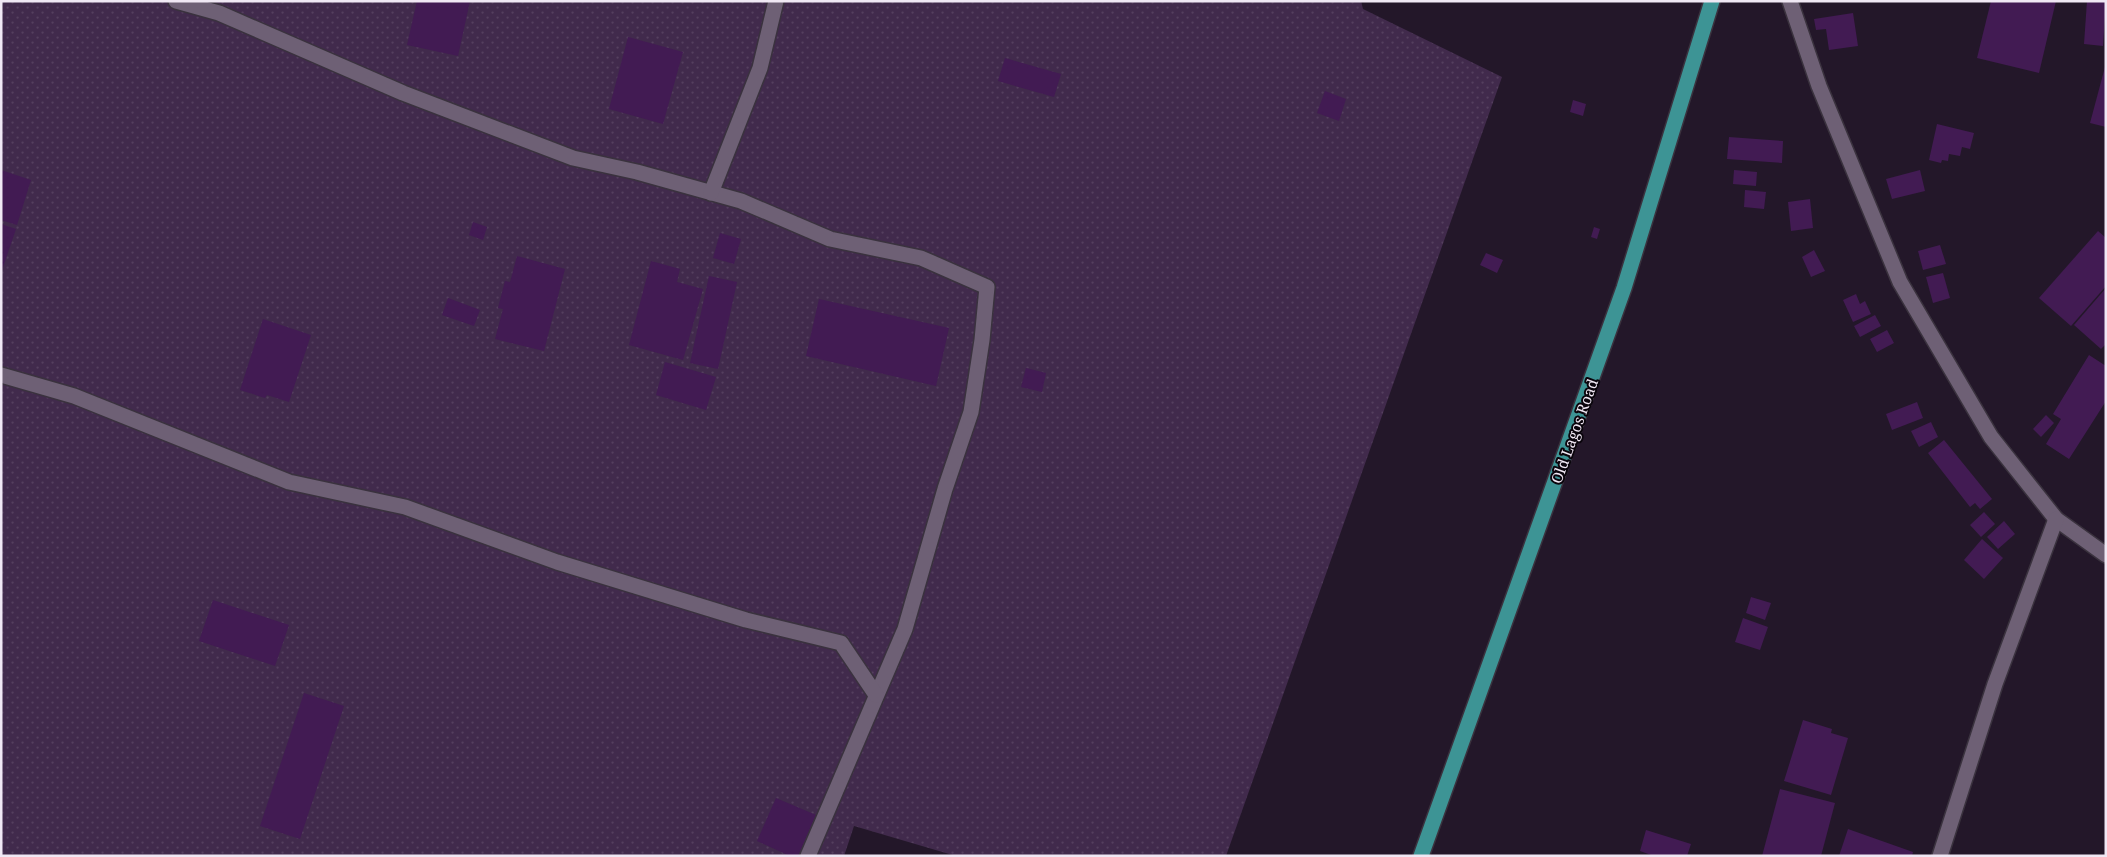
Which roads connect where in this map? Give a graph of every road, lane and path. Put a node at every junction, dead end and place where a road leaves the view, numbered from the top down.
1 (176, 1) edge
2 (776, 1) edge
3 (1712, 1) edge
4 (1790, 1) edge
5 (711, 193) junction
6 (1, 375) edge
7 (2056, 519) junction
8 (2106, 555) edge
9 (876, 694) junction
10 (808, 856) edge
11 (1421, 856) edge
12 (1940, 856) edge

1 - 5 street
2 - 5 street
3 - 11 main road, Old Lagos Road
4 - 7 street
5 - 9 street
6 - 9 street
7 - 8 street
7 - 12 street
9 - 10 street

